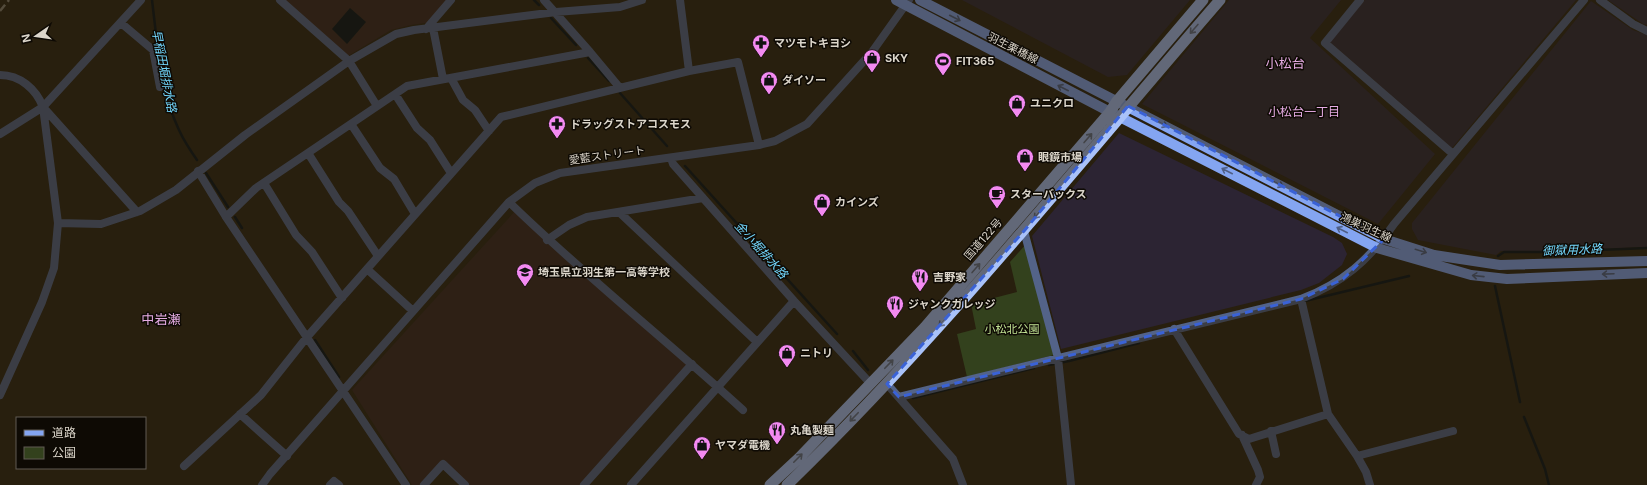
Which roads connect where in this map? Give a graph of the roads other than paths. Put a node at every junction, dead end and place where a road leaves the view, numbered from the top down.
1 (141, 0) edge
2 (280, 0) edge
3 (451, 0) edge
4 (544, 0) edge
5 (642, 0) edge
6 (680, 0) edge
7 (896, 0) edge
8 (920, 0) edge
9 (1203, 0) edge
10 (1220, 0) edge
11 (1360, 0) edge
12 (1584, 0) edge
13 (1600, 0) edge
14 (907, 3) edge
15 (556, 12) junction
16 (121, 22) junction
17 (429, 28) junction
18 (1647, 31) edge
19 (590, 52) junction
20 (349, 61) junction
21 (690, 71) junction
22 (0, 75) edge
23 (447, 79) junction
24 (160, 87) dead end
25 (620, 88) junction
26 (395, 94) junction
27 (1117, 101) junction
28 (377, 106) junction
29 (1128, 106) junction
30 (43, 107) junction
31 (1115, 114) junction
32 (352, 124) junction
33 (489, 131) junction
34 (0, 134) edge
35 (759, 145) junction
36 (308, 153) junction
37 (1453, 154) junction
38 (671, 158) junction
39 (198, 171) junction
40 (451, 173) junction
41 (264, 183) junction
42 (703, 198) junction
43 (509, 202) junction
44 (137, 212) junction
45 (619, 212) junction
46 (415, 214) junction
47 (226, 217) junction
48 (58, 223) junction
49 (1024, 231) junction
50 (1384, 239) junction
51 (547, 240) junction
52 (1377, 248) junction
53 (378, 256) junction
54 (1647, 261) edge
55 (367, 269) junction
56 (1647, 273) edge
57 (342, 298) junction
58 (1301, 299) junction
59 (794, 300) junction
60 (413, 311) junction
61 (1174, 329) junction
62 (307, 337) junction
63 (757, 342) junction
64 (1058, 358) junction
65 (692, 364) junction
66 (870, 383) junction
67 (887, 384) junction
68 (718, 387) junction
69 (342, 391) junction
70 (0, 395) edge
71 (899, 396) junction
72 (743, 410) dead end
73 (240, 414) junction
74 (1328, 414) junction
75 (1271, 431) junction
76 (1453, 431) dead end
77 (1242, 435) junction
78 (1276, 454) dead end
79 (287, 456) junction
80 (1357, 456) junction
81 (184, 466) dead end
82 (262, 485) edge
83 (330, 485) edge
84 (339, 485) edge
85 (406, 485) edge
86 (424, 485) edge
87 (465, 485) edge
88 (584, 485) edge
89 (631, 485) edge
90 (770, 485) edge
91 (787, 485) edge
92 (963, 485) edge
93 (1071, 485) edge
94 (1256, 485) edge
95 (1370, 485) edge

1 - 16 street
2 - 20 street
3 - 17 street
4 - 15 street
5 - 15 street
6 - 21 street
7 - 14 main road, 羽生栗橋線
8 -> 27 main road, 羽生栗橋線
9 - 27 highway, 国道122号
10 -> 29 highway, 国道122号
11 - 37 street
12 - 37 street
13 - 18 street
31 -> 14 main road, 羽生栗橋線
14 - 35 street, 愛藍ストリート
15 - 17 street
15 - 19 street
16 - 24 street
16 - 30 street
17 - 20 street
17 - 23 street
19 - 23 street
19 - 25 street
20 - 28 street
20 - 39 street
21 - 25 street
21 - 35 street
22 - 30 street
23 - 26 street
23 - 33 street
25 - 33 street
26 - 28 street
26 - 40 street
27 - 29 main road, 羽生栗橋線
27 - 31 highway, 国道122号
28 - 32 street
29 - 31 highway, 国道122号
29 -> 50 main road, 鴻巣羽生線
30 - 34 street
30 - 44 street
30 - 48 street
31 -> 49 highway, 国道122号
52 -> 31 main road, 鴻巣羽生線
66 -> 31 highway, 国道122号
32 - 36 street
32 - 46 street
33 - 40 street
35 - 38 street, 愛藍ストリート
36 - 41 street
36 - 53 street
37 - 50 street
38 - 42 street
38 - 43 street, 愛藍ストリート
39 - 44 street
39 - 47 street
40 - 46 street
41 - 47 street
41 - 57 street
42 - 45 street
42 - 59 street
43 - 51 street
43 - 60 street, 愛藍ストリート
44 - 48 street
45 - 51 street
45 - 63 street
46 - 53 street
47 - 62 street
48 - 70 street
49 - 64 street
49 -> 67 highway, 国道122号
50 - 52 street
50 -> 54 main road, 鴻巣羽生線
51 - 65 street
56 -> 52 main road, 鴻巣羽生線
52 - 58 street
53 - 55 street
55 - 57 street
55 - 60 street
57 - 62 street
58 - 61 street
58 - 74 street
59 - 63 street
59 - 66 street
60 - 69 street, 愛藍ストリート
61 - 64 street
61 - 77 street
62 - 69 street
62 - 73 street
63 - 68 street
64 - 71 street
64 - 93 street
65 - 68 street
65 - 88 street
90 -> 66 highway, 国道122号
67 - 71 street
67 -> 91 highway, 国道122号
68 - 72 street
68 - 89 street
69 - 79 street, 愛藍ストリート
69 - 85 street
71 - 92 street
73 - 79 street
73 - 81 street
74 - 75 street
74 - 80 street
75 - 77 street
75 - 78 street
76 - 80 street
77 - 94 street
79 - 82 street, 愛藍ストリート
80 - 95 street
83 - 84 street
86 - 87 street

